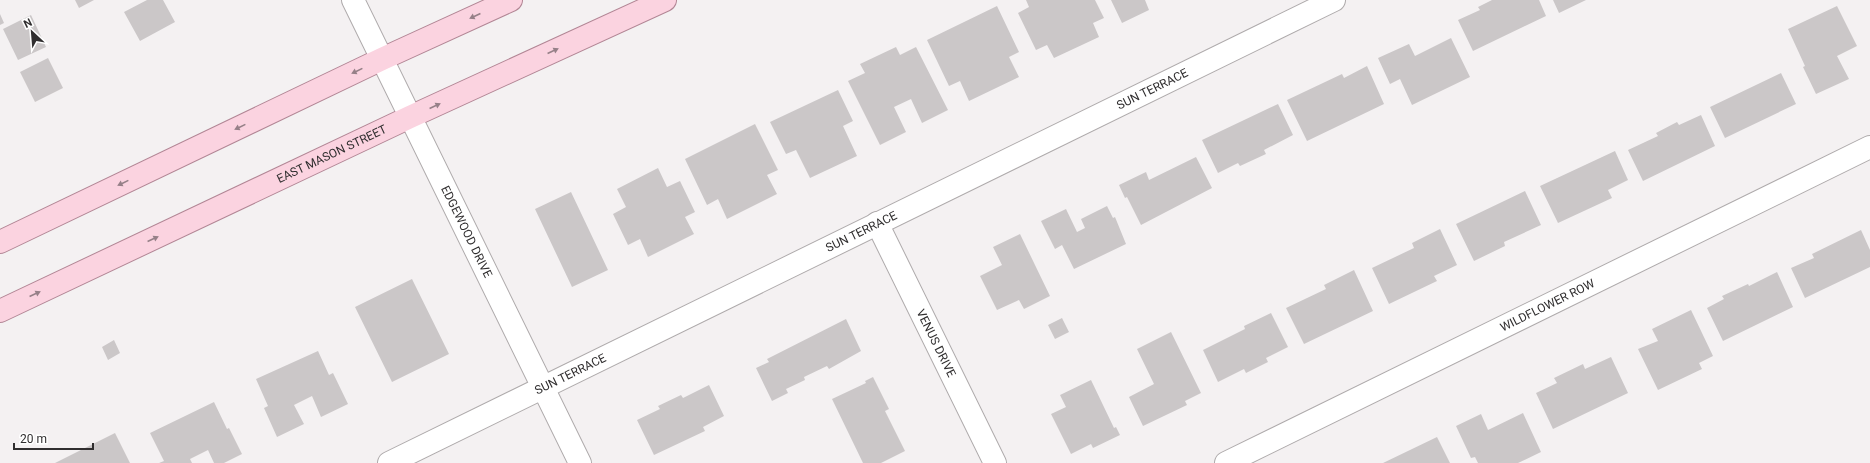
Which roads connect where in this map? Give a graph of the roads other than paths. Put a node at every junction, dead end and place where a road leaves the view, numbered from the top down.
1 (353, 0) edge
2 (510, 0) edge
3 (665, 0) edge
4 (1334, 0) edge
5 (382, 59) junction
6 (410, 117) junction
7 (1870, 147) edge
8 (878, 224) junction
9 (0, 242) edge
10 (0, 311) edge
11 (543, 388) junction
12 (389, 463) edge
13 (580, 463) edge
14 (995, 463) edge
15 (1226, 463) edge

1 - 5 street, EDGEWOOD DRIVE
2 -> 5 main road
6 -> 3 main road, EAST MASON STREET
4 - 8 street, SUN TERRACE
5 - 6 street, EDGEWOOD DRIVE
5 -> 9 main road
10 -> 6 main road, EAST MASON STREET
6 - 11 street, EDGEWOOD DRIVE
7 - 15 street, WILDFLOWER ROW
8 - 11 street, SUN TERRACE
8 - 14 street, VENUS DRIVE
11 - 12 street, SUN TERRACE
11 - 13 street, EDGEWOOD DRIVE

